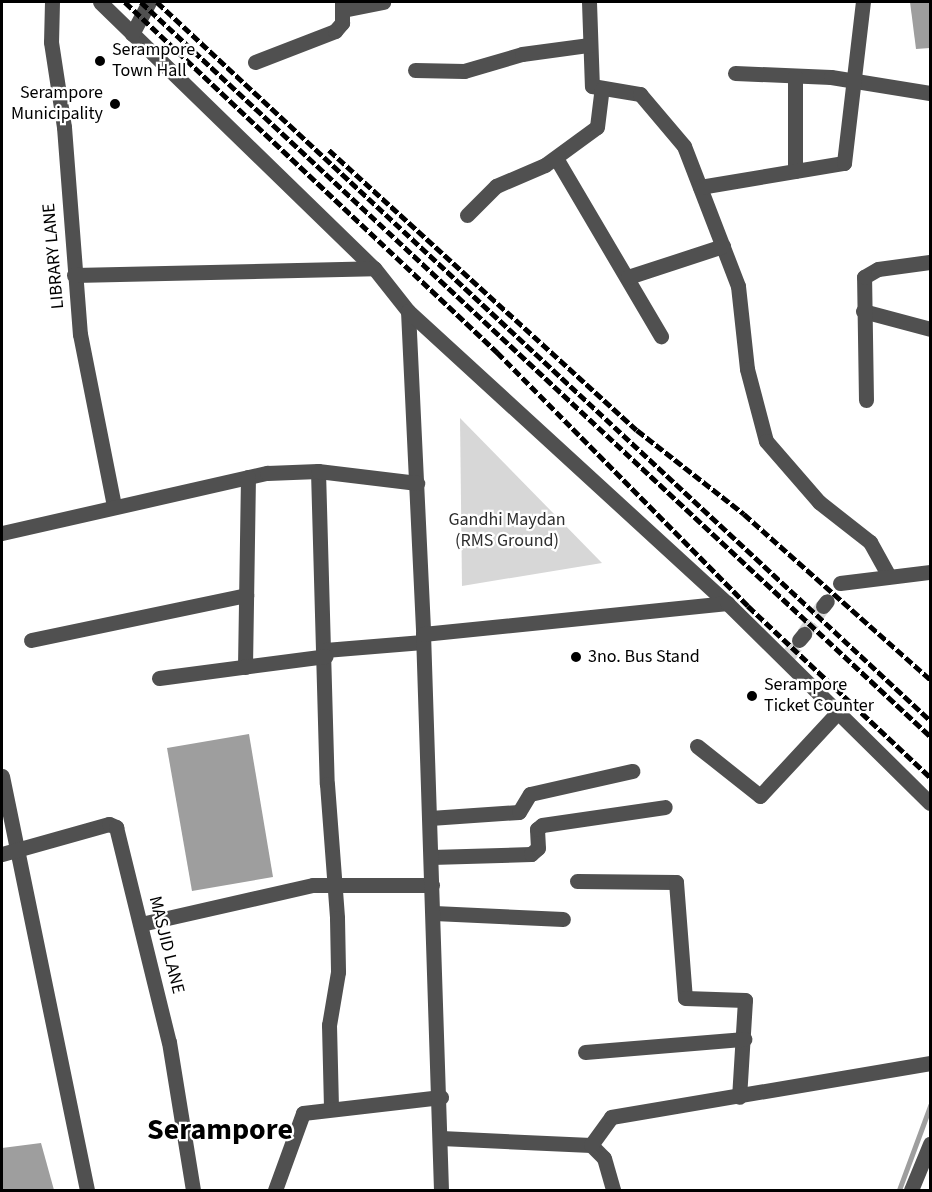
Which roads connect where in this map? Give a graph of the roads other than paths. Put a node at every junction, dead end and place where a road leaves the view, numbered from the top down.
1 (52, 2) edge
2 (100, 2) edge
3 (150, 2) edge
4 (384, 2) edge
5 (589, 2) edge
6 (863, 2) edge
7 (343, 6) edge
8 (132, 34) junction
9 (589, 45) junction
10 (255, 62) dead end
11 (415, 70) dead end
12 (735, 73) dead end
13 (795, 76) junction
14 (850, 80) junction
15 (602, 90) junction
16 (930, 93) edge
17 (556, 158) junction
18 (795, 171) junction
19 (700, 187) junction
20 (466, 215) dead end
21 (723, 246) junction
22 (930, 262) edge
23 (374, 268) junction
24 (74, 275) junction
25 (628, 277) junction
26 (408, 311) junction
27 (863, 311) junction
28 (930, 329) edge
29 (661, 336) dead end
30 (866, 400) dead end
31 (318, 471) junction
32 (248, 477) junction
33 (417, 483) junction
34 (114, 505) junction
35 (2, 533) edge
36 (930, 572) edge
37 (889, 576) junction
38 (840, 582) dead end
39 (246, 595) junction
40 (727, 603) junction
41 (423, 638) junction
42 (31, 640) dead end
43 (326, 653) junction
44 (245, 667) junction
45 (159, 678) dead end
46 (837, 712) junction
47 (697, 746) dead end
48 (632, 771) dead end
49 (2, 776) edge
50 (930, 803) edge
51 (664, 807) dead end
52 (430, 818) junction
53 (18, 850) junction
54 (2, 854) edge
55 (431, 857) junction
56 (577, 881) dead end
57 (432, 885) junction
58 (336, 886) junction
59 (434, 913) junction
60 (563, 919) dead end
61 (141, 924) junction
62 (744, 1039) junction
63 (585, 1052) dead end
64 (930, 1063) edge
65 (441, 1097) junction
66 (739, 1097) junction
67 (331, 1108) junction
68 (441, 1138) junction
69 (930, 1144) edge
70 (591, 1145) junction
71 (87, 1191) edge
72 (193, 1191) edge
73 (275, 1191) edge
74 (441, 1191) edge
75 (613, 1191) edge
76 (911, 1191) edge

1 - 24 street, LIBRARY LANE
2 - 8 street
3 - 8 street
4 - 7 street
5 - 9 street
6 - 14 street
7 - 10 street
8 - 23 street
9 - 11 street
9 - 15 street
12 - 13 street
13 - 14 street
13 - 18 street
14 - 16 street
14 - 18 street
15 - 17 street
15 - 19 street
17 - 20 street
17 - 25 street
18 - 19 street
19 - 21 street
21 - 25 street
21 - 37 street
22 - 27 street
23 - 24 street
23 - 26 street
24 - 34 street, LIBRARY LANE
25 - 29 street
26 - 33 street
26 - 40 street
27 - 28 street
27 - 30 street
31 - 32 street
31 - 33 street
31 - 43 street
32 - 34 street
32 - 39 street
33 - 41 street
34 - 35 street
36 - 37 street
37 - 38 street
39 - 42 street
39 - 44 street
40 - 41 street
40 - 46 street
41 - 43 street
41 - 52 street
43 - 44 street
43 - 58 street
44 - 45 street
46 - 47 street
46 - 50 street
48 - 52 street
49 - 53 street
51 - 55 street
52 - 55 street
53 - 54 street, MASJID LANE
53 - 61 street, MASJID LANE
53 - 71 street
55 - 57 street
56 - 62 street
57 - 58 street
57 - 59 street
58 - 61 street
58 - 67 street
59 - 60 street
59 - 65 street
61 - 72 street, MASJID LANE
62 - 63 street
62 - 66 street
64 - 66 street
65 - 67 street
65 - 68 street
66 - 70 street
67 - 73 street
68 - 70 street
68 - 74 street
69 - 76 street
70 - 75 street

